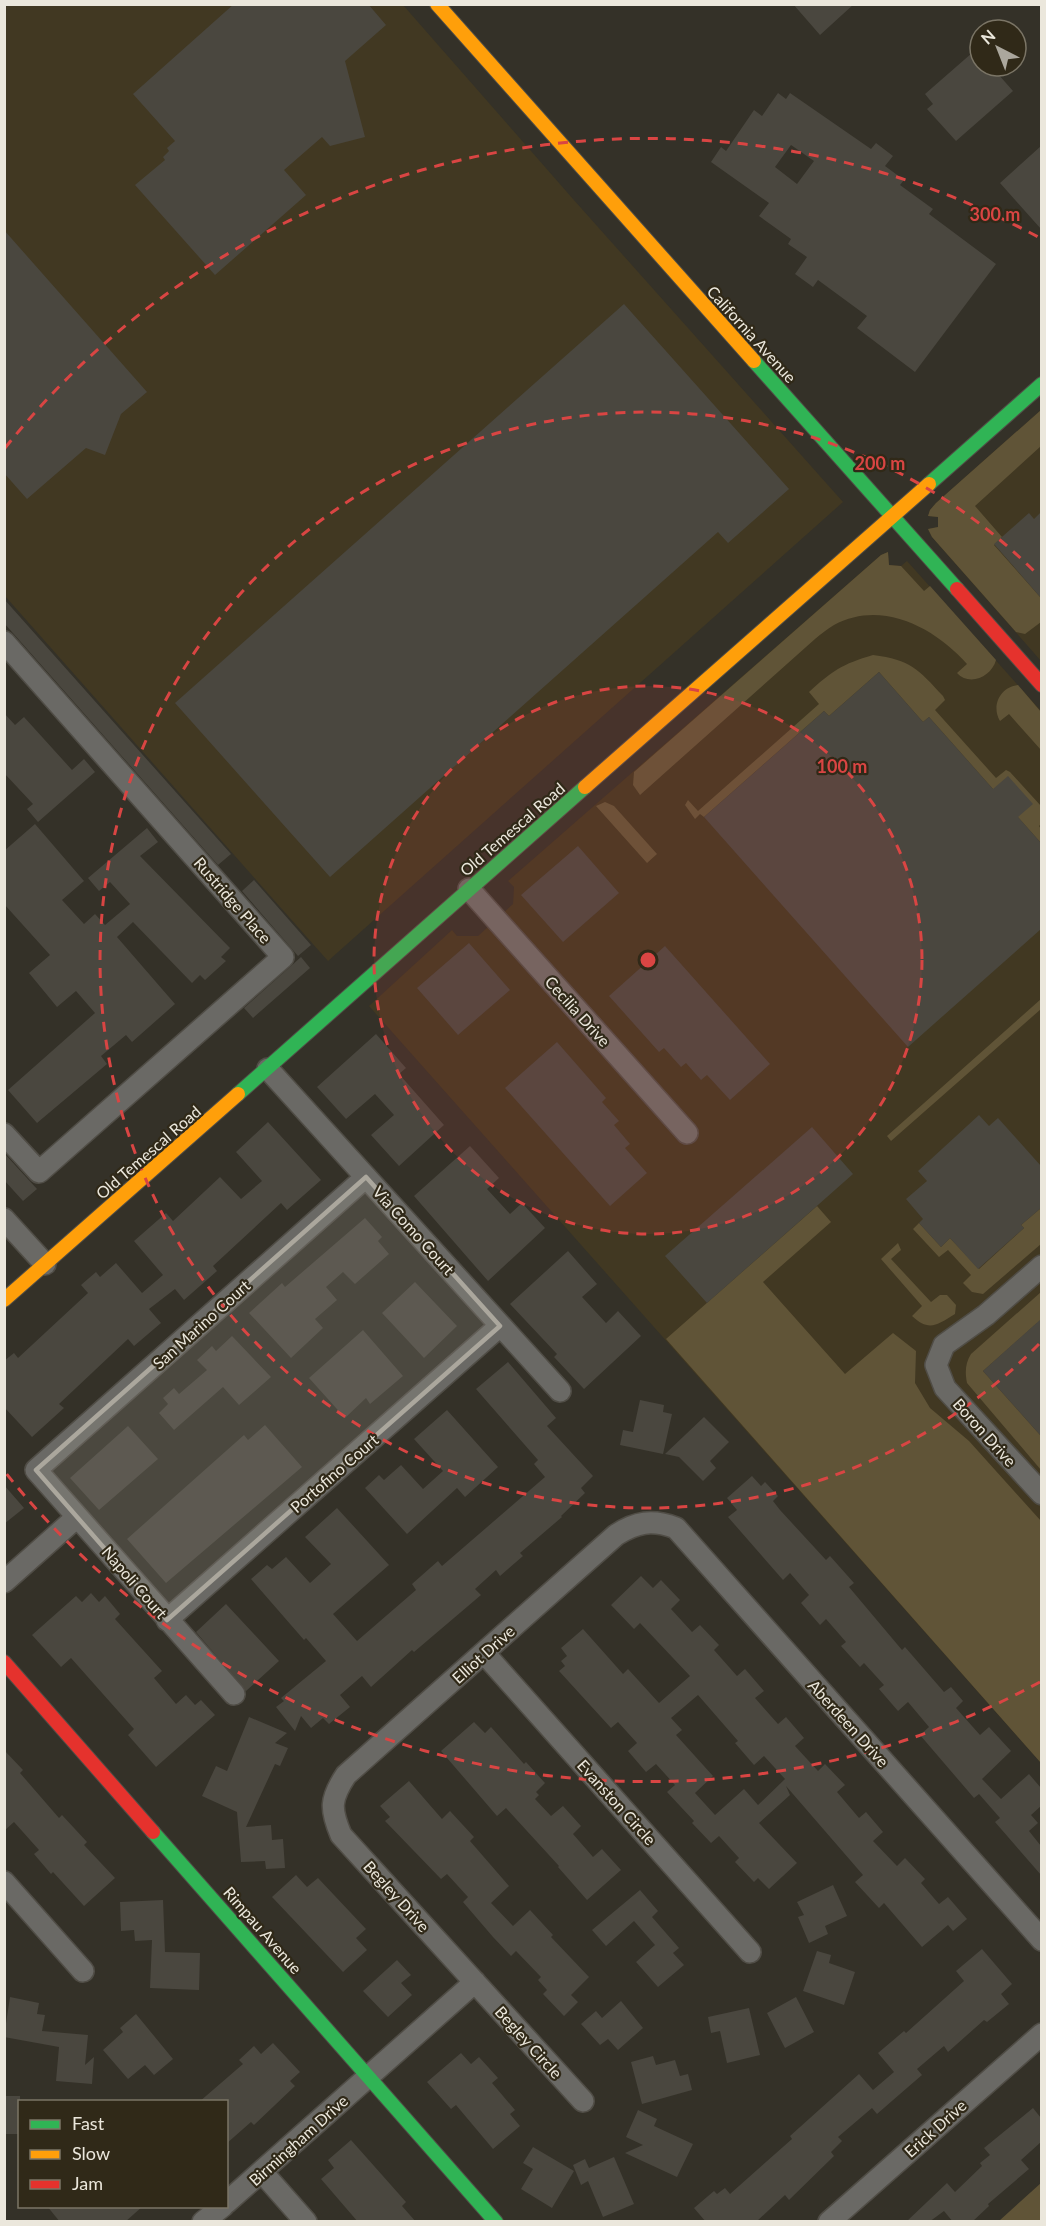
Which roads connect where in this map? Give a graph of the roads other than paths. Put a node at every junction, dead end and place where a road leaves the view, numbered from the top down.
1 (437, 4) edge
2 (1041, 384) edge
3 (892, 517) junction
4 (4, 642) edge
5 (1041, 686) edge
6 (469, 889) junction
7 (268, 1069) junction
8 (687, 1133) dead end
9 (4, 1134) edge
10 (366, 1178) junction
11 (4, 1219) edge
12 (45, 1264) junction
13 (1041, 1266) edge
14 (4, 1300) edge
15 (500, 1326) junction
16 (560, 1391) dead end
17 (36, 1470) joint
18 (1041, 1494) edge
19 (77, 1517) junction
20 (648, 1521) joint
21 (4, 1582) edge
22 (167, 1620) junction
23 (484, 1653) junction
24 (4, 1662) edge
25 (234, 1694) dead end
26 (332, 1803) joint
27 (4, 1882) edge
28 (1041, 1940) edge
29 (750, 1952) dead end
30 (83, 1971) dead end
31 (475, 1982) junction
32 (1041, 2034) edge
33 (370, 2076) junction
34 (583, 2101) dead end
35 (262, 2172) junction
36 (228, 2202) edge
37 (220, 2208) edge
38 (203, 2222) edge
39 (306, 2222) edge
40 (495, 2222) edge
41 (830, 2222) edge

1 - 3 main road, California Avenue
2 - 3 main road, Old Temescal Road
3 - 5 main road, California Avenue
3 - 6 main road, Old Temescal Road
4 - 9 street, Rustridge Place
6 - 7 main road, Old Temescal Road
6 - 8 street, Cecilia Drive
7 - 10 street, Via Como Court
7 - 12 main road, Old Temescal Road
10 - 15 street, Via Como Court
10 - 17 street, San Marino Court
11 - 12 street
12 - 14 main road, Old Temescal Road
13 - 18 street, Boron Drive
15 - 16 street, Via Como Court
15 - 22 street, Portofino Court
17 - 19 street, Napoli Court
19 - 21 street
19 - 22 street, Napoli Court
20 - 23 street, Elliot Drive
20 - 28 street, Aberdeen Drive
22 - 25 street, Napoli Court
23 - 26 street, Elliot Drive
23 - 29 street, Evanston Circle
24 - 33 main road, Rimpau Avenue
26 - 31 street, Begley Drive
27 - 30 street
31 - 33 street, Birmingham Drive
31 - 34 street, Begley Circle
32 - 41 street, Erick Drive
33 - 35 street, Birmingham Drive
33 - 40 main road, Rimpau Avenue
35 - 36 street, Birmingham Drive
35 - 39 street
37 - 38 street

